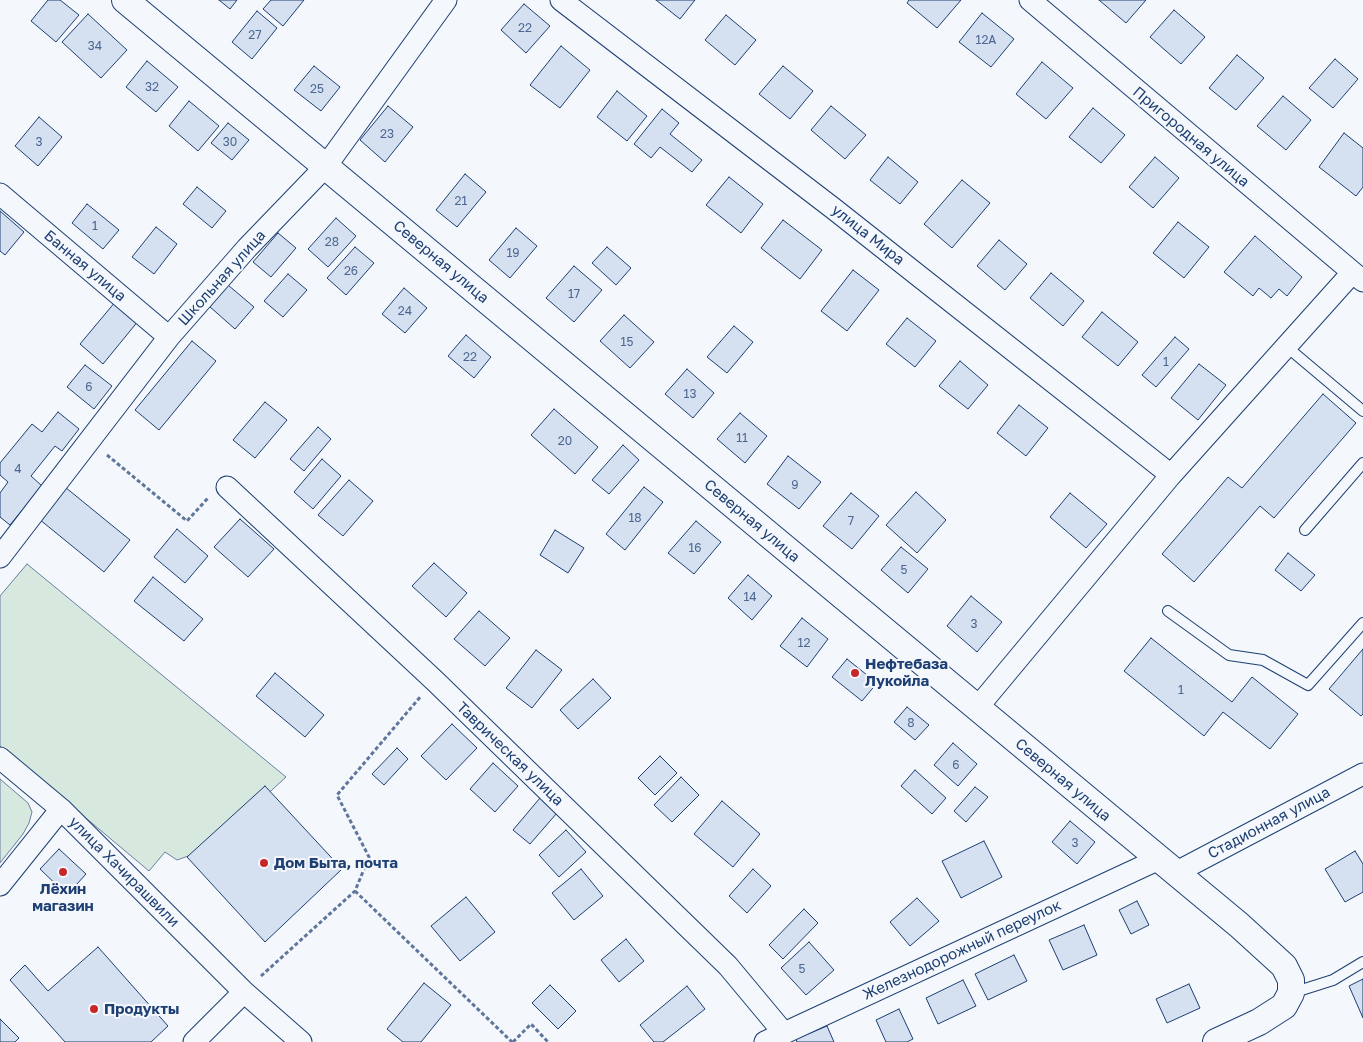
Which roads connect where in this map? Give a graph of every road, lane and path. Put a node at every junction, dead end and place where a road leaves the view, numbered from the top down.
1 (125, 0) edge
2 (446, 0) edge
3 (561, 0) edge
4 (1030, 0) edge
5 (326, 166) junction
6 (0, 194) edge
7 (1360, 275) edge
8 (169, 337) junction
9 (1287, 347) junction
10 (1363, 412) edge
11 (90, 441) junction
12 (1363, 463) edge
13 (1171, 475) junction
14 (227, 487) joint
15 (1305, 530) dead end
16 (0, 557) edge
17 (1168, 612) dead end
18 (1363, 623) edge
19 (434, 680) junction
20 (977, 708) junction
21 (0, 758) edge
22 (1363, 774) edge
23 (61, 809) junction
24 (1167, 866) junction
25 (0, 885) edge
26 (355, 891) junction
27 (1363, 962) edge
28 (244, 992) junction
29 (1291, 993) junction
30 (774, 1037) edge
31 (194, 1042) edge
32 (301, 1042) edge
33 (513, 1042) edge
34 (548, 1042) edge
35 (1216, 1042) edge

1 - 5 street, Северная улица
2 - 5 street, Школьная улица
3 - 13 street, улица Мира
4 - 7 street, Пригородная улица
5 - 8 street, Школьная улица
5 - 20 street, Северная улица
6 - 8 street, Банная улица
7 - 9 street
8 - 11 street, Школьная улица
9 - 10 lane
9 - 13 street
11 - 14 path
11 - 16 street, Школьная улица
12 - 15 lane
13 - 20 street
14 - 19 street, Таврическая улица
17 - 18 lane
19 - 26 path
19 - 30 street, Таврическая улица
20 - 24 street, Северная улица
21 - 23 street, улица Хачирашвили
22 - 24 street, Стадионная улица
23 - 25 street
23 - 28 street, улица Хачирашвили
24 - 29 street, Северная улица
24 - 30 street, Железнодорожный переулок
26 - 28 path
26 - 33 path
27 - 29 lane
28 - 31 street
28 - 32 street, улица Хачирашвили
29 - 35 street
33 - 34 path

